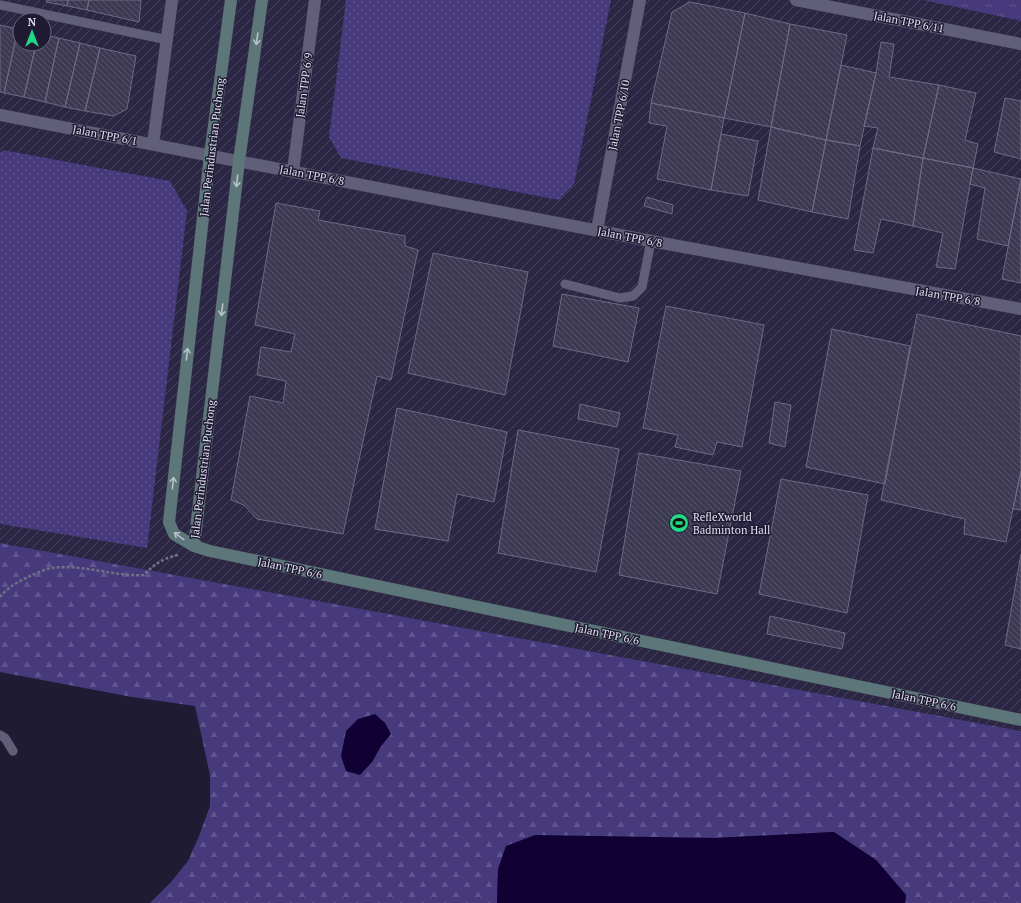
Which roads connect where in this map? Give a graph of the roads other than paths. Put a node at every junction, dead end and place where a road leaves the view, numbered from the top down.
1 (172, 0) edge
2 (231, 0) edge
3 (262, 0) edge
4 (315, 0) edge
5 (640, 0) edge
6 (796, 0) edge
7 (0, 5) edge
8 (168, 40) junction
9 (1021, 44) edge
10 (0, 115) edge
11 (153, 144) junction
12 (210, 155) junction
13 (239, 161) junction
14 (293, 171) junction
15 (597, 230) junction
16 (651, 241) junction
17 (565, 284) dead end
18 (1021, 309) edge
19 (194, 546) junction
20 (1021, 720) edge
21 (0, 735) edge
22 (13, 751) dead end

1 - 8 street
2 - 12 street, Jalan Perindustrian Puchong
3 -> 13 street, Jalan Perindustrian Puchong
4 - 14 street, Jalan TPP 6/9
5 - 15 street, Jalan TPP 6/10
6 - 9 street, Jalan TPP 6/11
7 - 8 lane
8 - 11 street
10 - 11 street, Jalan TPP 6/1
11 - 12 street, Jalan TPP 6/1
12 - 13 street, Jalan TPP 6/8
19 -> 12 street, Jalan Perindustrian Puchong
13 - 14 street, Jalan TPP 6/8
13 -> 19 street, Jalan Perindustrian Puchong
14 - 15 street, Jalan TPP 6/8
15 - 16 street, Jalan TPP 6/8
16 - 17 lane
16 - 18 street, Jalan TPP 6/8
19 - 20 street, Jalan TPP 6/6
21 - 22 lane

